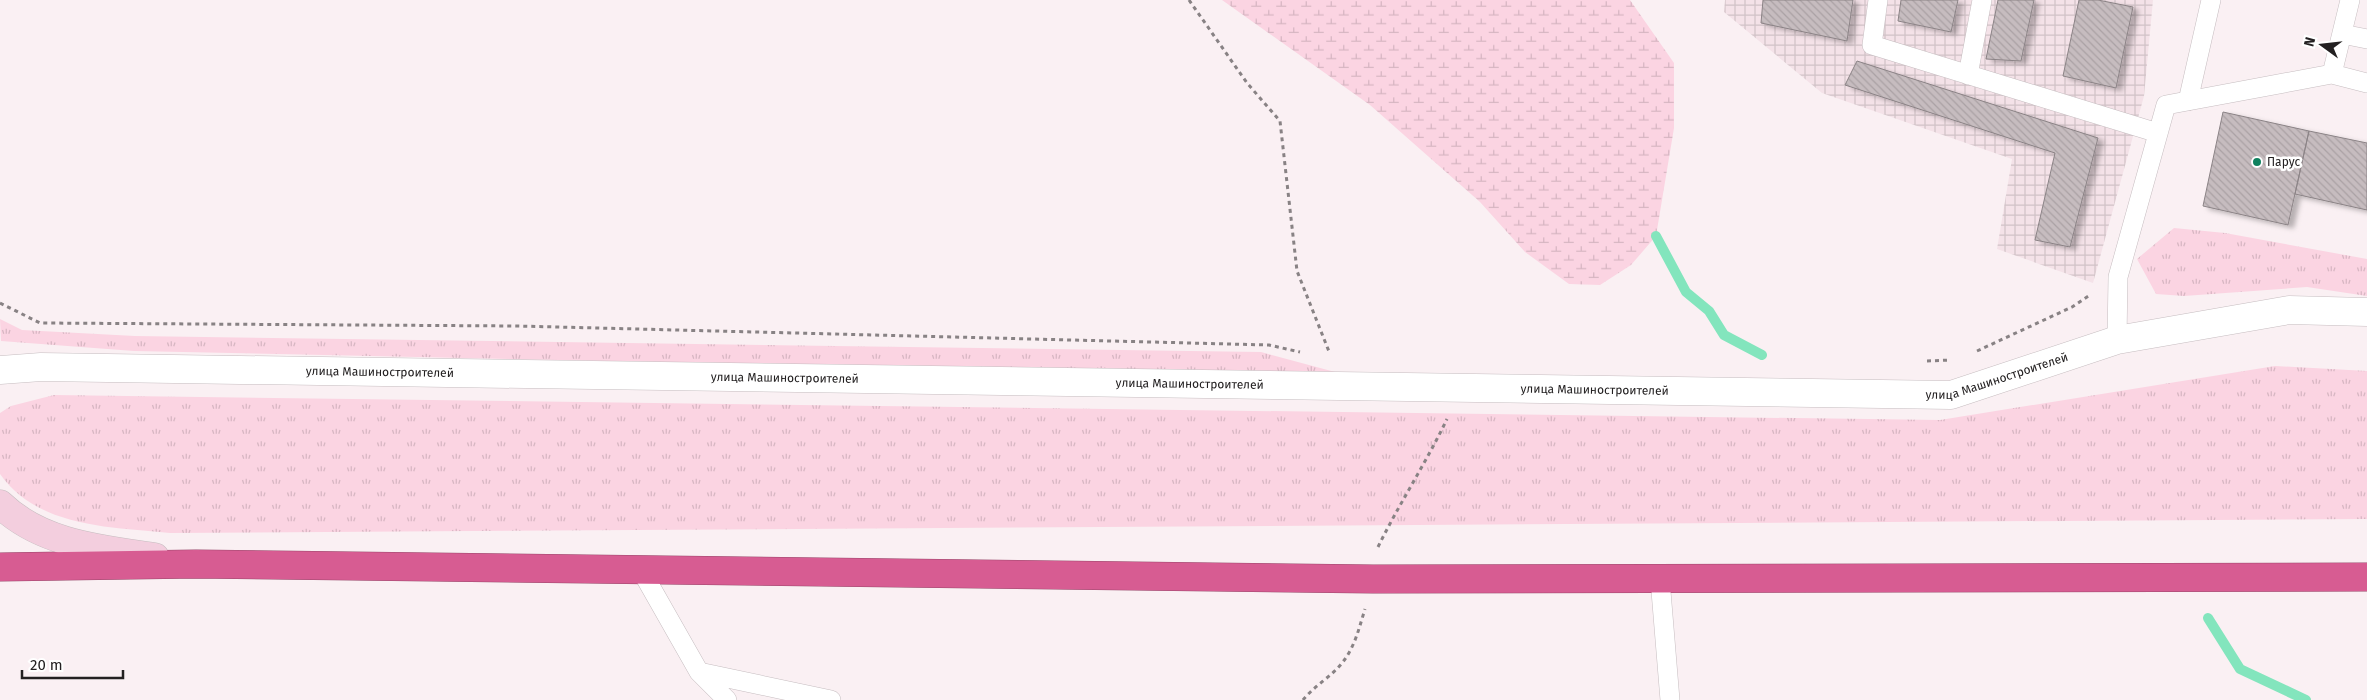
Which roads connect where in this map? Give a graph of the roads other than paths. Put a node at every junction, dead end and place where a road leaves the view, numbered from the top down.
1 (1878, 0) edge
2 (1982, 0) edge
3 (2211, 0) edge
4 (2350, 0) edge
5 (2342, 34) junction
6 (2367, 39) edge
7 (2332, 74) junction
8 (1968, 75) junction
9 (2367, 82) edge
10 (2188, 102) junction
11 (2158, 133) junction
12 (2367, 312) edge
13 (2117, 340) junction
14 (0, 370) edge
15 (0, 504) edge
16 (196, 564) junction
17 (0, 567) edge
18 (641, 570) junction
19 (2367, 576) edge
20 (1660, 578) junction
21 (699, 672) junction
22 (727, 700) edge
23 (831, 700) edge
24 (1670, 700) edge

1 - 8 lane
2 - 8 lane
3 - 10 lane
4 - 5 lane
5 - 6 lane
5 - 7 lane
7 - 9 lane
7 - 10 lane
8 - 11 lane
10 - 11 lane
11 - 13 lane
12 - 13 street, улица Машиностроителей
13 - 14 street, улица Машиностроителей
15 - 16 main road
16 - 17 highway
16 - 18 highway
18 - 20 highway
18 - 21 lane
19 - 20 highway
20 - 24 lane
21 - 22 lane
21 - 23 lane

